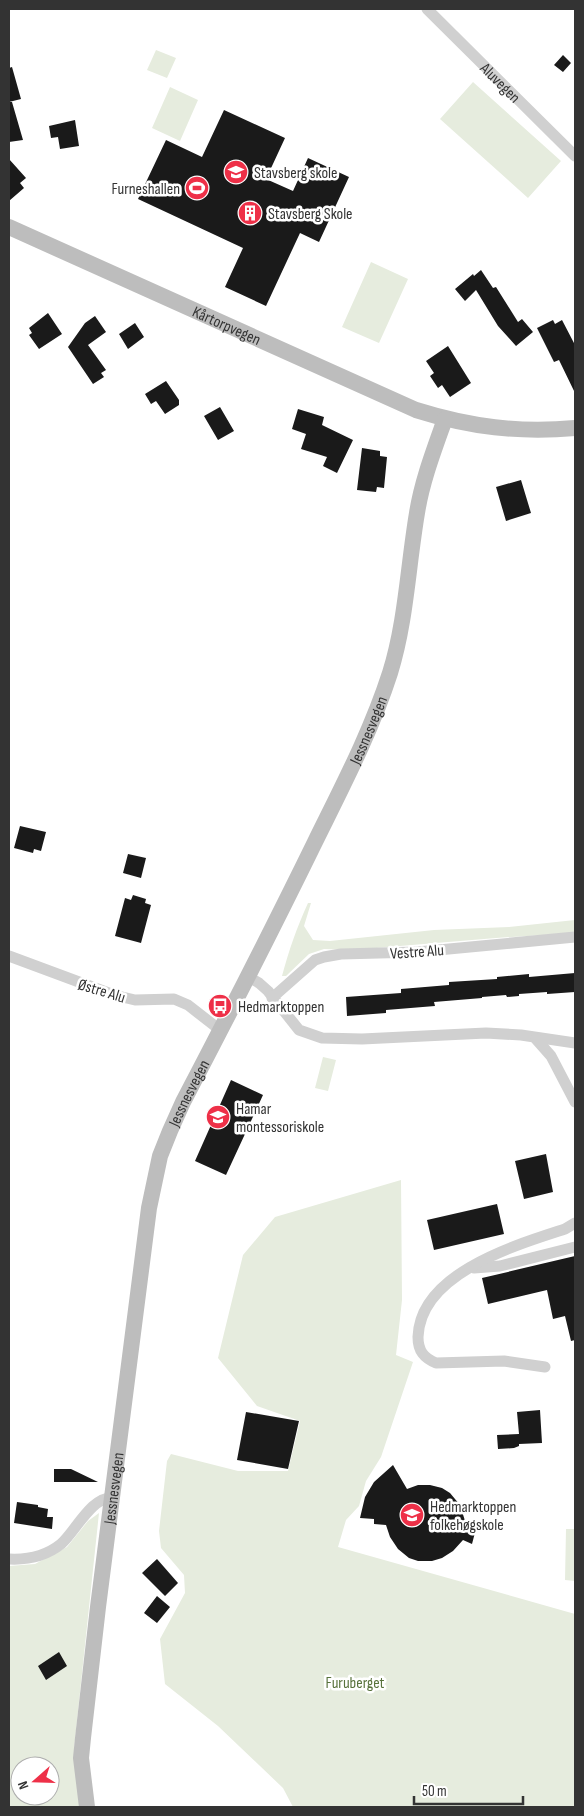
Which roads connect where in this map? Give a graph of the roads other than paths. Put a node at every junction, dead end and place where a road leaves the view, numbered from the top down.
1 (427, 9) edge
2 (575, 156) edge
3 (9, 227) edge
4 (445, 419) junction
5 (575, 428) edge
6 (575, 937) edge
7 (9, 956) edge
8 (247, 976) junction
9 (272, 998) junction
10 (220, 1030) junction
11 (536, 1039) junction
12 (575, 1043) edge
13 (575, 1102) edge
14 (575, 1223) edge
15 (575, 1247) edge
16 (467, 1269) junction
17 (545, 1367) dead end
18 (112, 1498) junction
19 (9, 1559) edge
20 (87, 1807) edge

1 - 2 street, Aluvegen
3 - 4 main road, Kårtorpvegen
4 - 5 main road
4 - 8 main road, Jessnesvegen
6 - 9 street, Vestre Alu
7 - 10 street, Østre Alu
8 - 9 street
8 - 10 main road, Jessnesvegen
9 - 11 street
10 - 18 main road, Jessnesvegen
11 - 12 street
11 - 13 street
14 - 16 street
15 - 16 street
16 - 17 street
18 - 19 street
18 - 20 main road, Jessnesvegen

